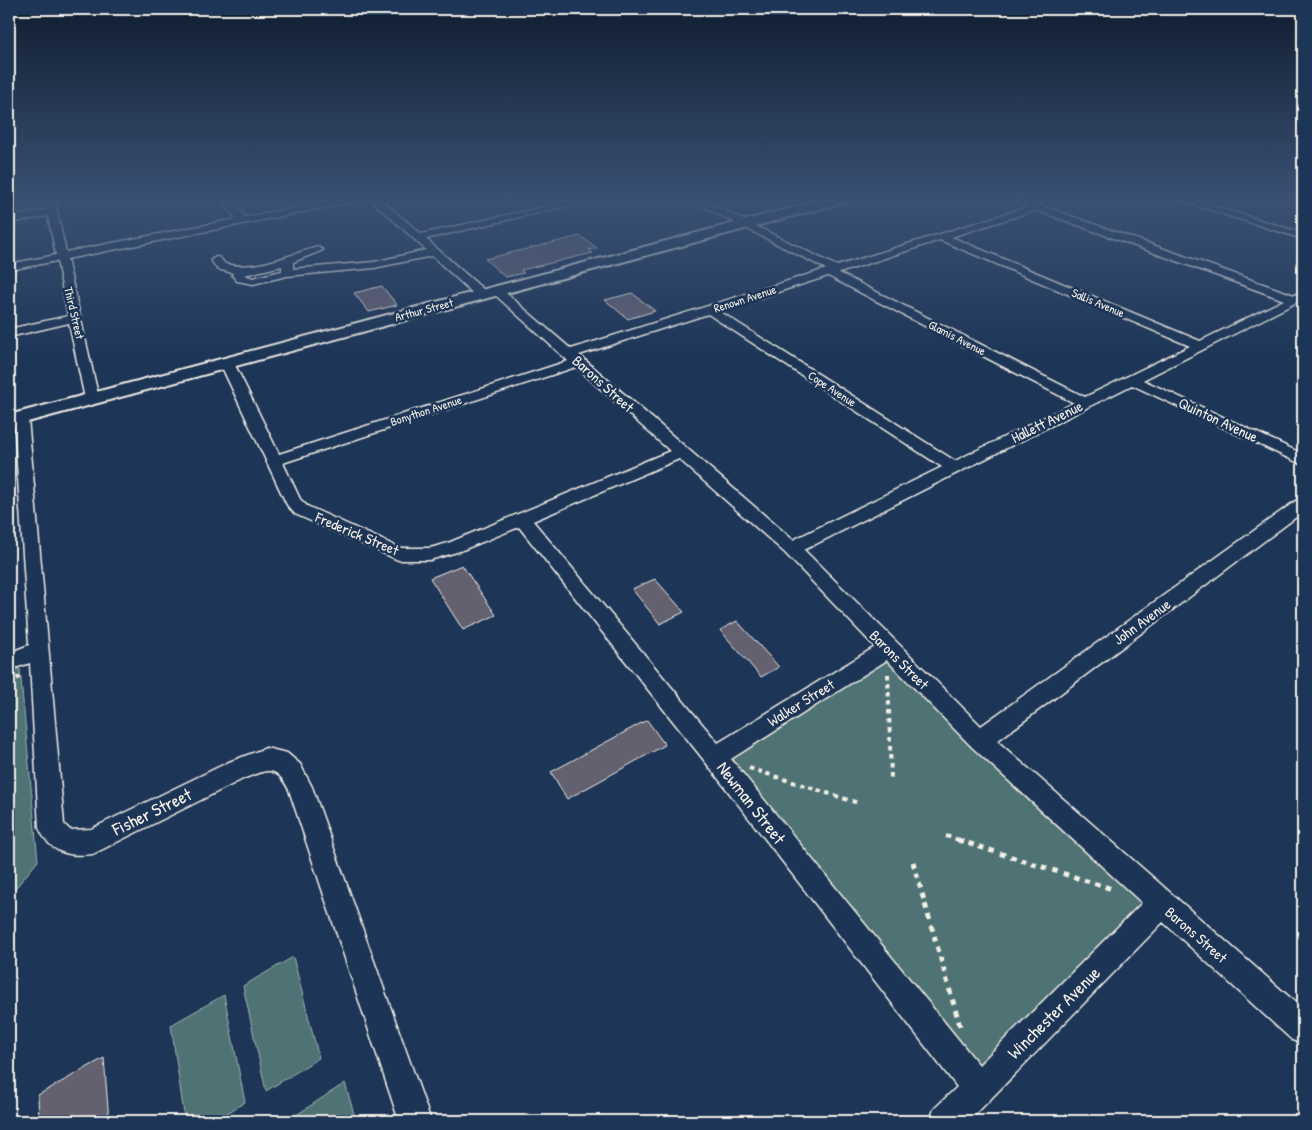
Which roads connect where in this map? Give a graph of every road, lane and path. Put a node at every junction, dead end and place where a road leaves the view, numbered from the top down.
1 (60, 252) edge
2 (87, 252) edge
3 (315, 252) edge
4 (433, 252) joint
5 (640, 252) edge
6 (796, 252) edge
7 (894, 252) edge
8 (976, 252) edge
9 (1167, 252) edge
10 (61, 257) junction
11 (216, 260) dead end
12 (9, 267) edge
13 (286, 267) junction
14 (240, 271) joint
15 (832, 271) junction
16 (488, 292) junction
17 (1299, 297) edge
18 (710, 310) junction
19 (76, 318) junction
20 (9, 333) edge
21 (1201, 346) junction
22 (573, 358) junction
23 (227, 363) junction
24 (1132, 380) junction
25 (92, 399) junction
26 (1084, 403) junction
27 (15, 419) edge
28 (680, 453) junction
29 (1303, 460) edge
30 (274, 461) junction
31 (954, 468) junction
32 (1303, 504) edge
33 (522, 519) junction
34 (791, 549) junction
35 (888, 649) junction
36 (40, 650) junction
37 (9, 662) edge
38 (980, 740) junction
39 (715, 757) junction
40 (891, 780) dead end
41 (858, 803) dead end
42 (946, 836) dead end
43 (913, 862) dead end
44 (1114, 889) dead end
45 (1161, 904) junction
46 (1303, 1029) edge
47 (962, 1033) dead end
48 (978, 1089) junction
49 (415, 1121) edge
50 (946, 1121) edge

1 - 10 street, Third Street
2 - 10 street
3 - 13 street
4 - 13 street
4 - 16 street, Barons Street
5 - 16 street, Arthur Street
6 - 15 street, Glamis Avenue
7 - 15 street, Renown Avenue
8 - 21 street, Sallis Avenue
9 - 17 street
10 - 12 street
10 - 19 street, Third Street
11 - 14 street
13 - 14 street
15 - 18 street, Renown Avenue
15 - 26 street, Glamis Avenue
16 - 22 street, Barons Street
16 - 23 street, Arthur Street
17 - 21 street, Hallett Avenue
18 - 22 street, Renown Avenue
18 - 31 street, Cope Avenue
19 - 20 street
19 - 25 street, Third Street
21 - 24 street, Hallett Avenue
22 - 28 street, Barons Street
22 - 30 street, Bonython Avenue
23 - 25 street, Arthur Street
23 - 30 street, Frederick Street
24 - 26 street, Hallett Avenue
24 - 29 street, Quinton Avenue
25 - 27 street, Arthur Street
26 - 31 street, Hallett Avenue
27 - 36 street, Fisher Street
28 - 33 street, Frederick Street
28 - 34 street, Barons Street
30 - 33 street, Frederick Street
31 - 34 street, Hallett Avenue
32 - 38 street, John Avenue
33 - 39 street, Newman Street
34 - 35 street, Barons Street
35 - 38 street, Barons Street
35 - 39 street, Walker Street
35 - 40 path
36 - 37 street
36 - 49 street, Fisher Street
38 - 45 street, Barons Street
39 - 41 path
39 - 48 street, Newman Street
42 - 44 path
43 - 47 path
45 - 46 street, Barons Street
45 - 48 street, Winchester Avenue
48 - 50 street, Winchester Avenue

